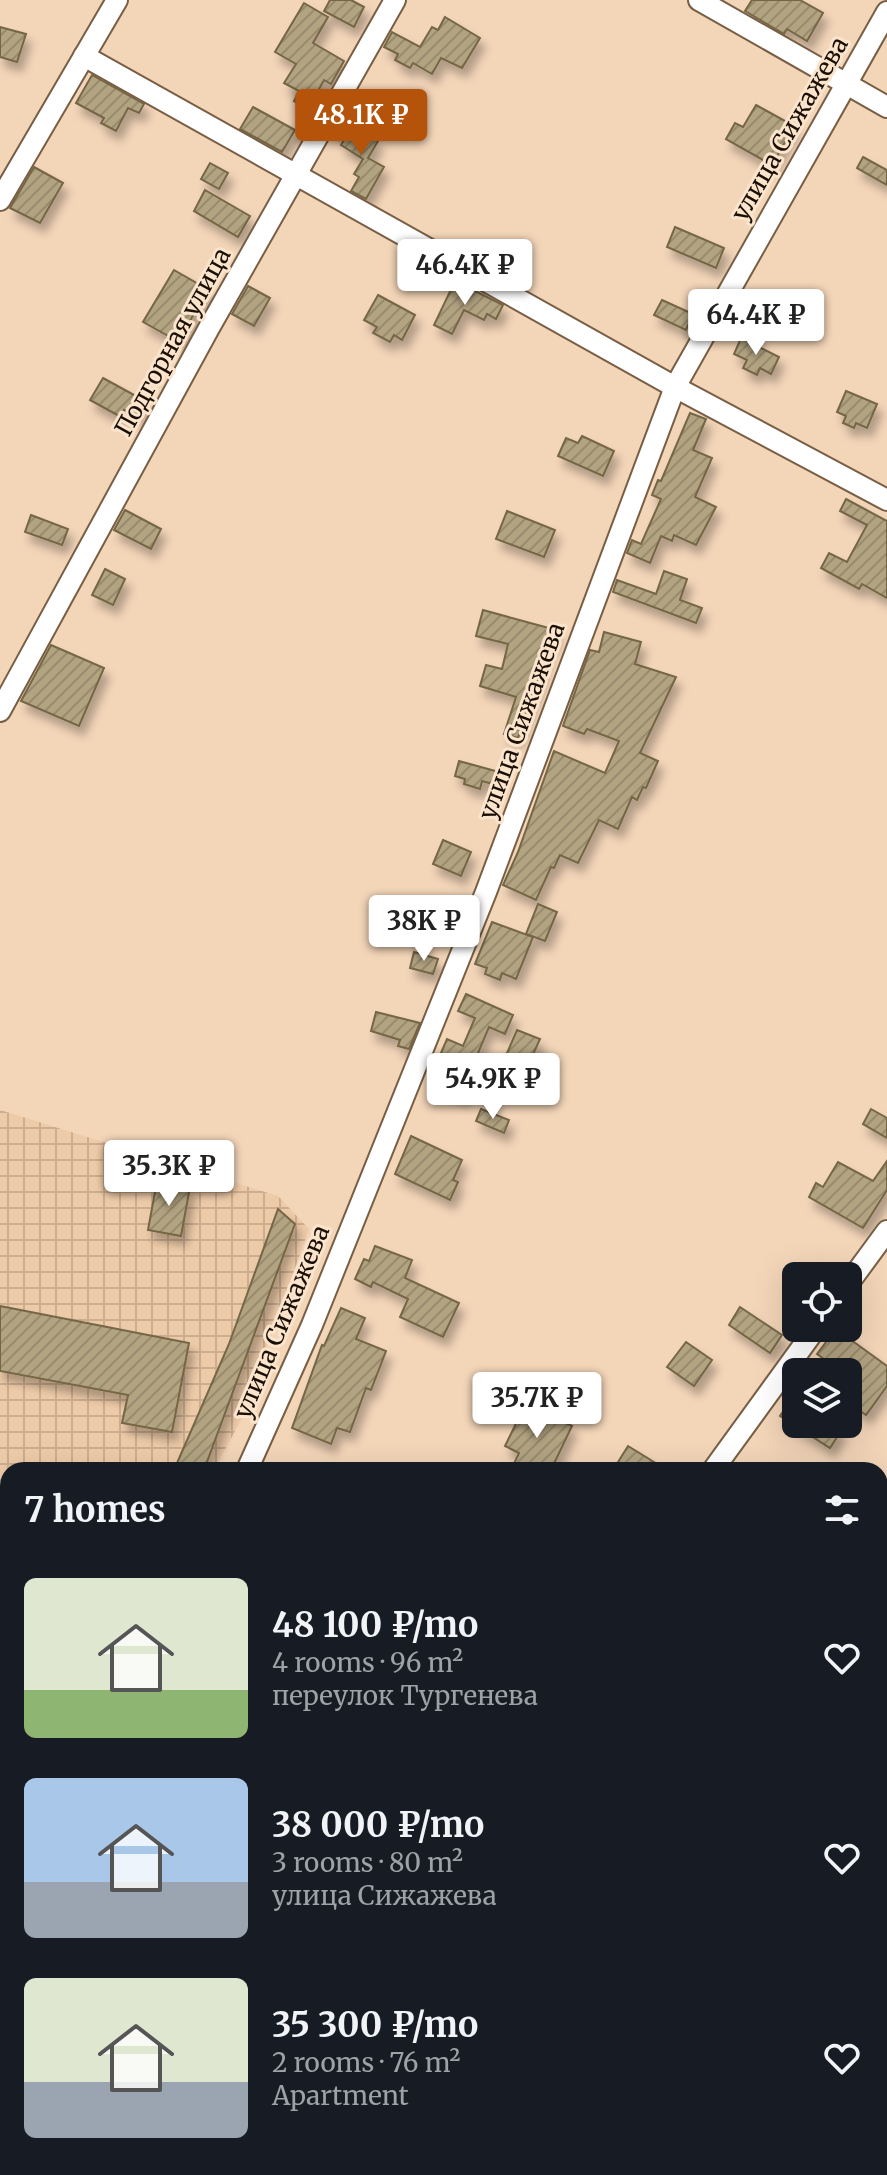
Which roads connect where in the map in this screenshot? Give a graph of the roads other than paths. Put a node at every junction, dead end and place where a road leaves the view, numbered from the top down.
1 (117, 0) edge
2 (395, 0) edge
3 (699, 0) edge
4 (887, 12) edge
5 (84, 56) junction
6 (845, 82) junction
7 (887, 107) edge
8 (295, 174) junction
9 (0, 200) edge
10 (675, 387) junction
11 (887, 500) edge
12 (0, 711) edge
13 (887, 1231) edge
14 (862, 1265) edge
15 (806, 1342) edge
16 (251, 1462) edge
17 (719, 1462) edge

1 - 5 street
2 - 8 street, Подгорная улица
3 - 6 street
4 - 6 street, улица Сижажева
5 - 8 street
5 - 9 street
6 - 7 street
6 - 10 street, улица Сижажева
8 - 10 street
8 - 12 street, Подгорная улица
10 - 11 street
10 - 16 street, улица Сижажева
13 - 14 street
15 - 17 street

